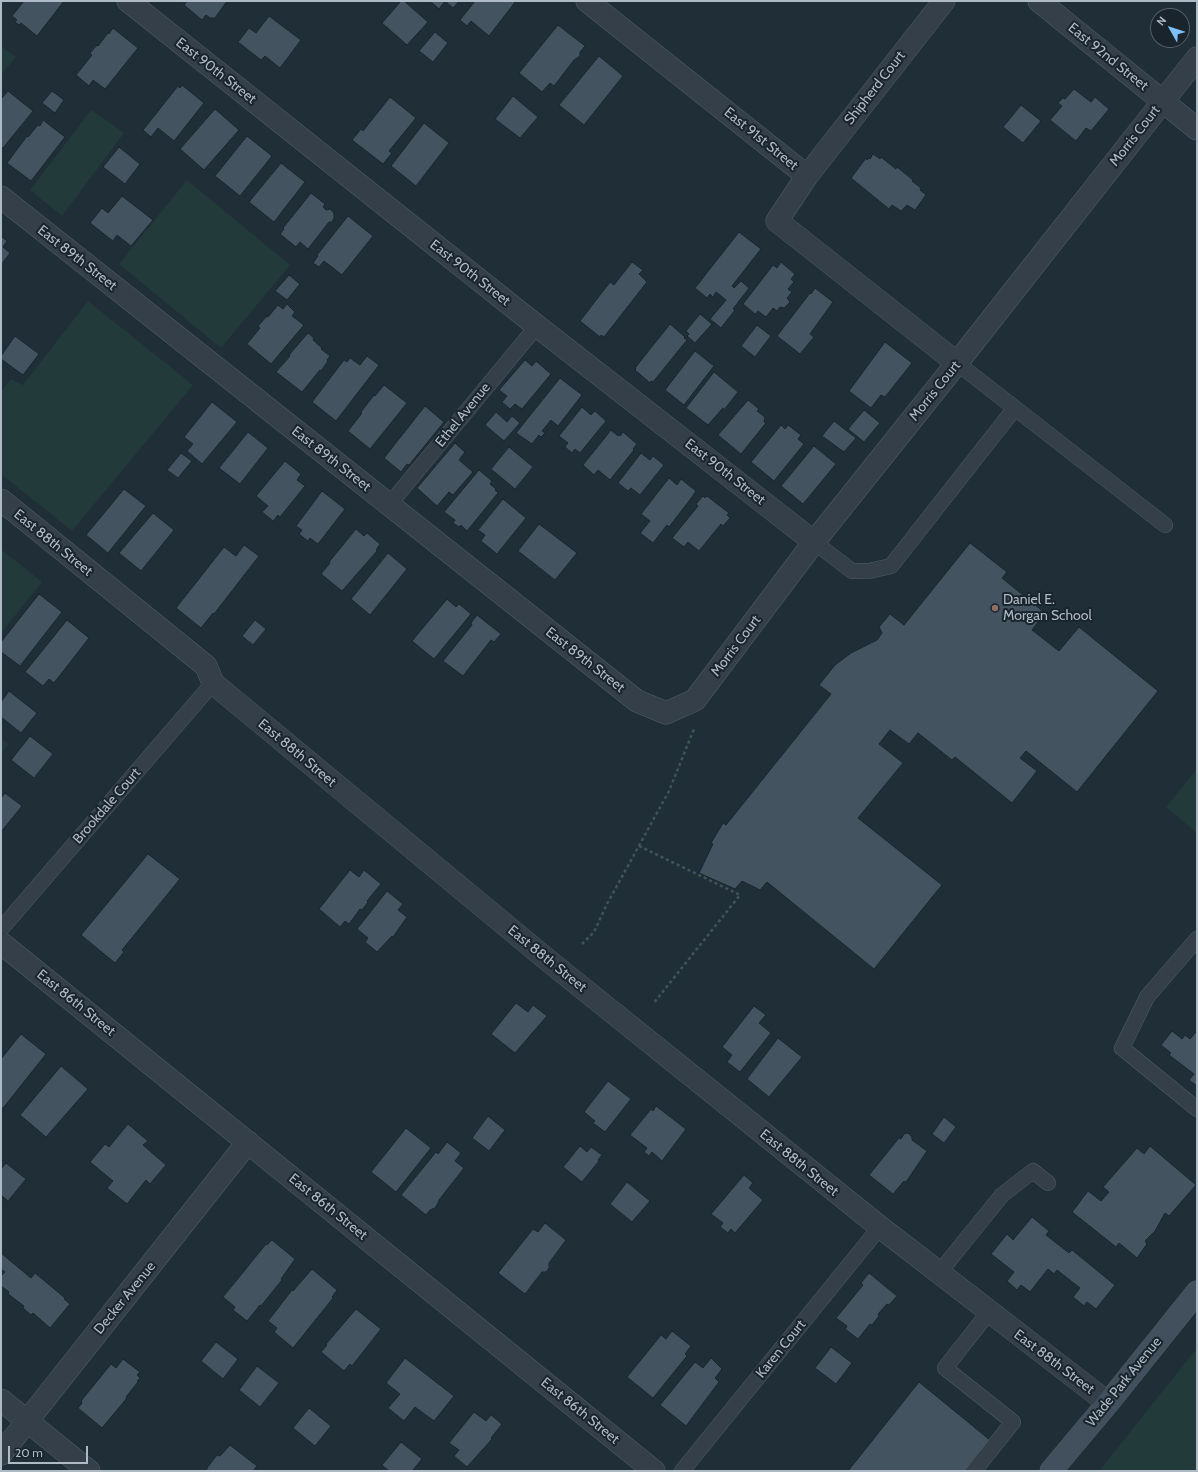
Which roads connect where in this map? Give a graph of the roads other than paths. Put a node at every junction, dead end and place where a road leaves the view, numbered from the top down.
1 (128, 1) edge
2 (587, 1) edge
3 (944, 1) edge
4 (1039, 1) edge
5 (1197, 58) edge
6 (1162, 101) junction
7 (1197, 128) edge
8 (807, 176) junction
9 (1, 197) edge
10 (537, 326) junction
11 (958, 362) junction
12 (1015, 408) junction
13 (1, 500) edge
14 (389, 505) junction
15 (1165, 525) dead end
16 (814, 542) junction
17 (213, 683) junction
18 (666, 713) joint
19 (1, 929) edge
20 (1197, 939) edge
21 (1, 943) edge
22 (1197, 1109) edge
23 (248, 1142) junction
24 (1048, 1183) dead end
25 (880, 1227) junction
26 (939, 1274) junction
27 (1197, 1292) edge
28 (989, 1312) junction
29 (1, 1400) edge
30 (1108, 1403) junction
31 (27, 1421) junction
32 (1, 1454) edge
33 (89, 1471) edge
34 (654, 1471) edge
35 (682, 1471) edge
36 (974, 1471) edge
37 (1051, 1471) edge

1 - 10 street, East 90th Street
2 - 8 street, East 91st Street
3 - 8 street, Shipherd Court
4 - 6 street, East 92nd Street
5 - 6 street, Morris Court
6 - 7 street, East 92nd Street
6 - 11 street, Morris Court
8 - 11 street, East 91st Street
9 - 14 street, East 89th Street
10 - 14 lane, Ethel Avenue
10 - 16 street, East 90th Street
11 - 12 lane
11 - 16 street, Morris Court
12 - 15 lane
12 - 16 lane
13 - 17 street, East 88th Street
14 - 18 street, East 89th Street
16 - 18 street, Morris Court
17 - 19 lane, Brookdale Court
17 - 25 street, East 88th Street
20 - 22 lane
21 - 23 street, East 86th Street
23 - 31 street, Decker Avenue
23 - 34 street, East 86th Street
24 - 26 lane
25 - 26 street, East 88th Street
25 - 35 lane, Karen Court
26 - 28 street, East 88th Street
27 - 30 street, Wade Park Avenue
28 - 30 street, East 88th Street
28 - 36 lane
29 - 31 street
30 - 37 street, Wade Park Avenue
31 - 32 street, Decker Avenue
31 - 33 street

